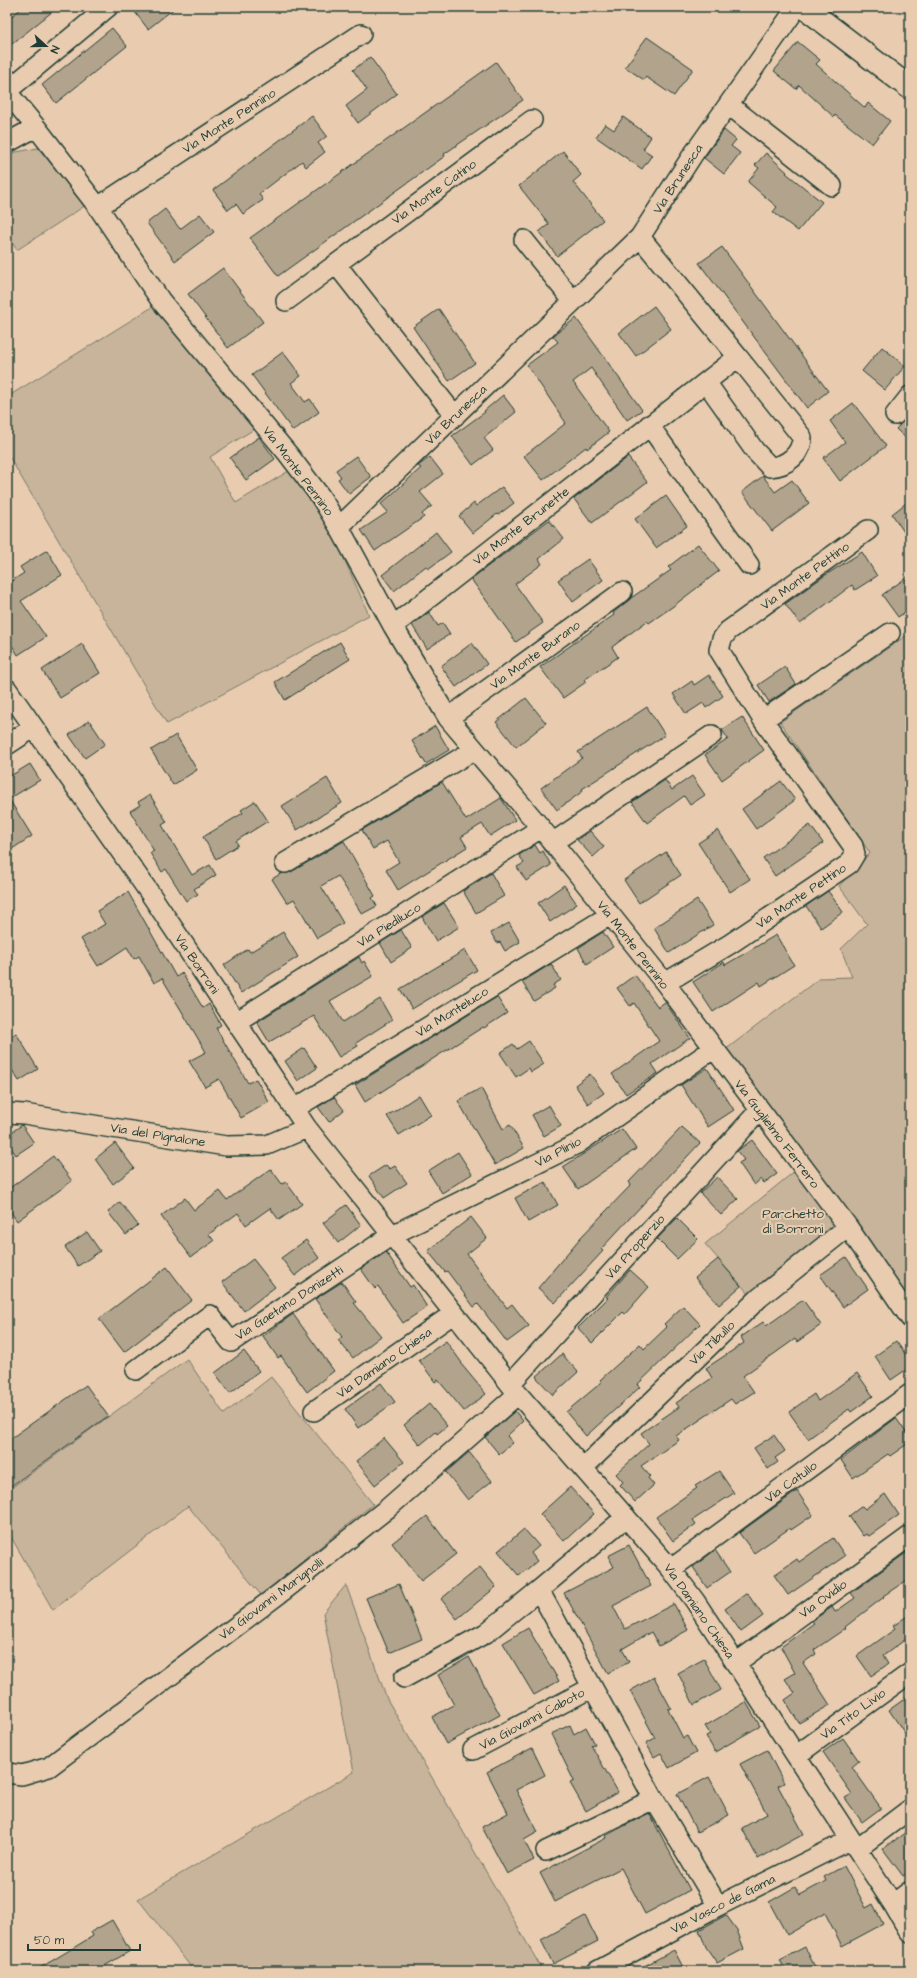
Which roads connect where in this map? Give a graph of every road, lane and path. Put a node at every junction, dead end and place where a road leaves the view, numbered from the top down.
1 (108, 7) edge
2 (797, 7) edge
3 (804, 7) edge
4 (361, 34) dead end
5 (910, 88) edge
6 (7, 91) edge
7 (729, 105) junction
8 (532, 120) dead end
9 (36, 127) junction
10 (7, 143) edge
11 (832, 186) dead end
12 (98, 207) junction
13 (640, 237) junction
14 (524, 240) dead end
15 (336, 264) junction
16 (286, 300) dead end
17 (573, 301) junction
18 (738, 357) junction
19 (706, 382) junction
20 (910, 396) edge
21 (895, 415) dead end
22 (455, 416) junction
23 (649, 425) junction
24 (339, 527) junction
25 (868, 530) dead end
26 (749, 565) dead end
27 (622, 592) dead end
28 (393, 626) junction
29 (890, 633) dead end
30 (7, 689) edge
31 (448, 718) junction
32 (763, 720) junction
33 (33, 728) junction
34 (712, 735) dead end
35 (7, 745) edge
36 (474, 750) junction
37 (546, 835) junction
38 (285, 863) dead end
39 (610, 915) junction
40 (664, 983) junction
41 (236, 1022) junction
42 (713, 1049) junction
43 (294, 1109) junction
44 (759, 1111) junction
45 (7, 1113) edge
46 (307, 1128) junction
47 (848, 1226) junction
48 (392, 1235) junction
49 (453, 1314) junction
50 (910, 1318) edge
51 (136, 1370) dead end
52 (514, 1389) junction
53 (910, 1394) edge
54 (314, 1411) dead end
55 (584, 1467) junction
56 (626, 1518) junction
57 (910, 1536) edge
58 (671, 1569) junction
59 (539, 1590) junction
60 (736, 1663) junction
61 (910, 1673) edge
62 (404, 1678) dead end
63 (591, 1688) junction
64 (473, 1750) dead end
65 (797, 1755) junction
66 (7, 1773) edge
67 (654, 1800) junction
68 (910, 1809) edge
69 (853, 1844) junction
70 (546, 1851) dead end
71 (910, 1891) edge
72 (893, 1904) junction
73 (718, 1906) junction
74 (910, 1933) edge
75 (597, 1971) edge

1 - 6 street
2 - 7 street, Via Brunesca
3 - 5 main road
4 - 12 street, Via Monte Pennino
6 - 9 street, Via Monte Pennino
7 - 11 street
7 - 13 street, Via Brunesca
8 - 15 street, Via Monte Catino
9 - 10 street
9 - 12 street, Via Monte Pennino
12 - 24 street, Via Monte Pennino
13 - 17 street, Via Brunesca
13 - 18 street
14 - 17 street
15 - 16 street, Via Monte Catino
15 - 22 street
17 - 22 street, Via Brunesca
18 - 19 street, Via Monte Brunette
18 - 19 street
19 - 23 street, Via Monte Brunette
20 - 21 street
22 - 24 street, Via Brunesca
23 - 26 street
23 - 28 street, Via Monte Brunette
24 - 28 street, Via Monte Pennino
25 - 32 street, Via Monte Pettino
27 - 31 street, Via Monte Burano
28 - 31 street, Via Monte Pennino
29 - 32 street
30 - 33 street, Via Borroni
31 - 36 street, Via Monte Pennino
32 - 40 street, Via Monte Pettino
33 - 35 street
33 - 41 street, Via Borroni
34 - 37 street
36 - 37 street, Via Monte Pennino
36 - 38 street
37 - 39 street, Via Monte Pennino
37 - 41 street, Via Piediluco
39 - 40 street, Via Monte Pennino
39 - 43 street, Via Monteluco
40 - 42 street, Via Monte Pennino
41 - 43 street, Via Borroni
42 - 44 street, Via Guglielmo Ferrero
42 - 48 street, Via Plinio
43 - 46 street, Via Borroni
44 - 47 street, Via Guglielmo Ferrero
44 - 52 street, Via Properzio
45 - 46 street, Via del Pignalone
46 - 48 street, Via Borroni
47 - 50 street, Via Guglielmo Ferrero
47 - 55 street, Via Tibullo
48 - 49 street, Via Damiano Chiesa
48 - 51 street, Via Gaetano Donizetti
49 - 52 street, Via Damiano Chiesa
49 - 54 street, Via Damiano Chiesa
52 - 55 street, Via Damiano Chiesa
52 - 66 street, Via Giovanni Marignolli
53 - 58 street, Via Catullo
55 - 56 street, Via Damiano Chiesa
56 - 58 street, Via Damiano Chiesa
56 - 59 street
57 - 60 street, Via Ovidio
58 - 60 street, Via Damiano Chiesa
59 - 62 street
59 - 63 street, Via Giovanni Caboto
60 - 65 street, Via Damiano Chiesa
61 - 65 street, Via Tito Livio
63 - 64 street, Via Giovanni Caboto
63 - 67 street, Via Giovanni Caboto
65 - 69 street, Via Damiano Chiesa
67 - 70 street
67 - 73 street, Via Giovanni Caboto
68 - 69 street, Via Vasco de Gama
69 - 72 street, Via Damiano Chiesa
69 - 73 street, Via Vasco de Gama
71 - 72 street
72 - 74 street, Via Damiano Chiesa
73 - 75 street, Via Vasco de Gama

